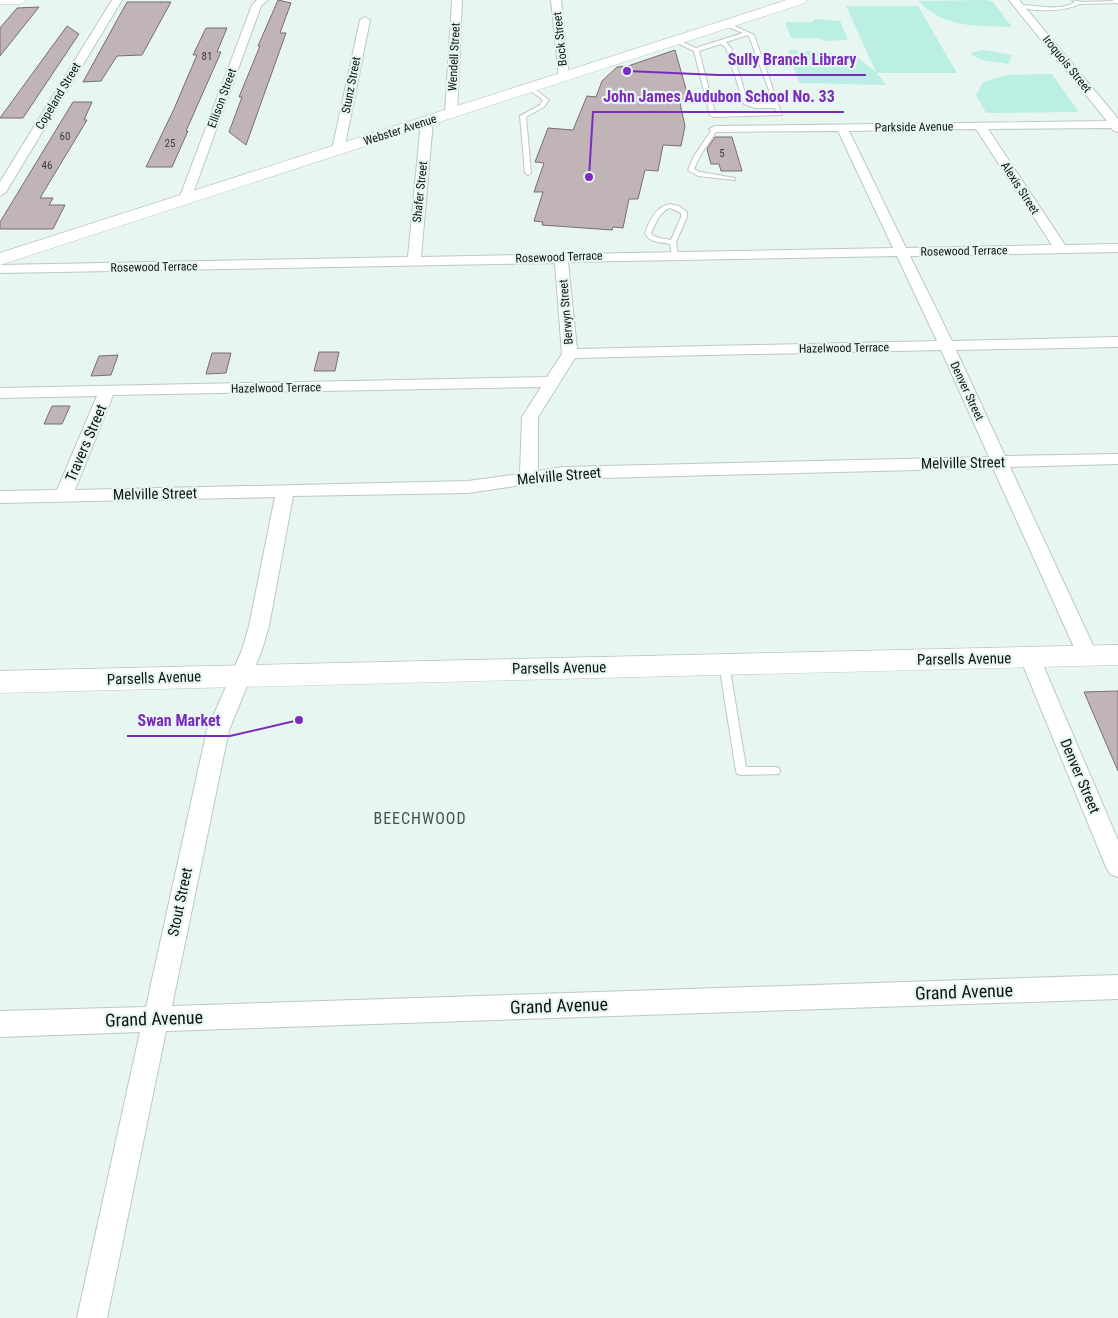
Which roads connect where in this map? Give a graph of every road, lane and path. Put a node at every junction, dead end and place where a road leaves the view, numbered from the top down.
1 (20, 0) edge
2 (117, 0) edge
3 (263, 0) edge
4 (457, 0) edge
5 (556, 0) edge
6 (800, 0) edge
7 (1, 1) edge
8 (1076, 1) edge
9 (1118, 1) edge
10 (1017, 3) edge
11 (365, 20) dead end
12 (726, 24) junction
13 (748, 34) junction
14 (676, 41) junction
15 (722, 41) junction
16 (694, 50) junction
17 (564, 77) junction
18 (530, 88) junction
19 (777, 106) junction
20 (451, 114) junction
21 (427, 121) junction
22 (1115, 122) edge
23 (980, 126) junction
24 (842, 128) junction
25 (715, 129) joint
26 (338, 150) junction
27 (528, 173) dead end
28 (733, 179) dead end
29 (0, 192) edge
30 (185, 200) junction
31 (674, 248) junction
32 (1118, 248) edge
33 (1060, 249) junction
34 (900, 252) junction
35 (561, 257) junction
36 (0, 259) edge
37 (414, 262) junction
38 (0, 269) edge
39 (1118, 342) edge
40 (946, 345) junction
41 (570, 354) junction
42 (552, 382) junction
43 (107, 391) junction
44 (0, 393) edge
45 (1118, 459) edge
46 (999, 462) junction
47 (529, 476) junction
48 (285, 492) junction
49 (64, 495) junction
50 (0, 496) edge
51 (1118, 655) edge
52 (1088, 656) junction
53 (1030, 658) junction
54 (724, 664) junction
55 (242, 675) junction
56 (0, 682) edge
57 (775, 771) dead end
58 (1118, 867) edge
59 (1118, 987) edge
60 (155, 1019) junction
61 (0, 1024) edge
62 (92, 1318) edge

1 - 7 street
2 - 29 street, Copeland Street
3 - 30 street, Ellison Street
4 - 20 street, Wendell Street
5 - 17 street, Bock Street
6 - 12 street, Webster Avenue
8 - 9 lane
8 - 10 lane
10 - 22 street, Iroquois Street
11 - 26 street, Stunz Street
12 - 13 lane
12 - 14 street, Webster Avenue
13 - 15 lane
13 - 19 lane
14 - 16 lane
14 - 17 street, Webster Avenue
15 - 16 lane
15 - 19 lane
16 - 19 lane
17 - 18 street, Webster Avenue
18 - 20 street, Webster Avenue
18 - 27 lane
20 - 21 street, Webster Avenue
21 - 26 street, Webster Avenue
21 - 37 street, Shafer Street
22 - 23 street, Parkside Avenue
23 - 24 street, Parkside Avenue
23 - 33 street, Alexis Street
24 - 25 street, Parkside Avenue
24 - 34 street, Denver Street
25 - 28 lane
26 - 30 street, Webster Avenue
30 - 36 street, Webster Avenue
31 - 31 lane
31 - 34 street, Rosewood Terrace
31 - 35 street, Rosewood Terrace
32 - 33 street, Rosewood Terrace
33 - 34 street, Rosewood Terrace
34 - 40 street, Denver Street
35 - 37 street, Rosewood Terrace
35 - 41 street, Berwyn Street
37 - 38 street, Rosewood Terrace
39 - 40 street, Hazelwood Terrace
40 - 41 street, Hazelwood Terrace
40 - 46 street, Denver Street
41 - 42 street, Berwyn Street
42 - 43 street, Hazelwood Terrace
42 - 47 street, Berwyn Street
43 - 44 street, Hazelwood Terrace
43 - 49 street, Travers Street
45 - 46 street, Melville Street
46 - 47 street, Melville Street
46 - 52 street, Denver Street
47 - 48 street, Melville Street
48 - 49 street, Melville Street
48 - 55 street, Stout Street
49 - 50 street, Melville Street
51 - 52 street, Parsells Avenue
52 - 53 street, Parsells Avenue
53 - 54 street, Parsells Avenue
53 - 58 street, Denver Street
54 - 55 street, Parsells Avenue
54 - 57 lane
55 - 56 street, Parsells Avenue
55 - 60 street, Stout Street
59 - 60 street, Grand Avenue
60 - 61 street, Grand Avenue
60 - 62 street, Stout Street

